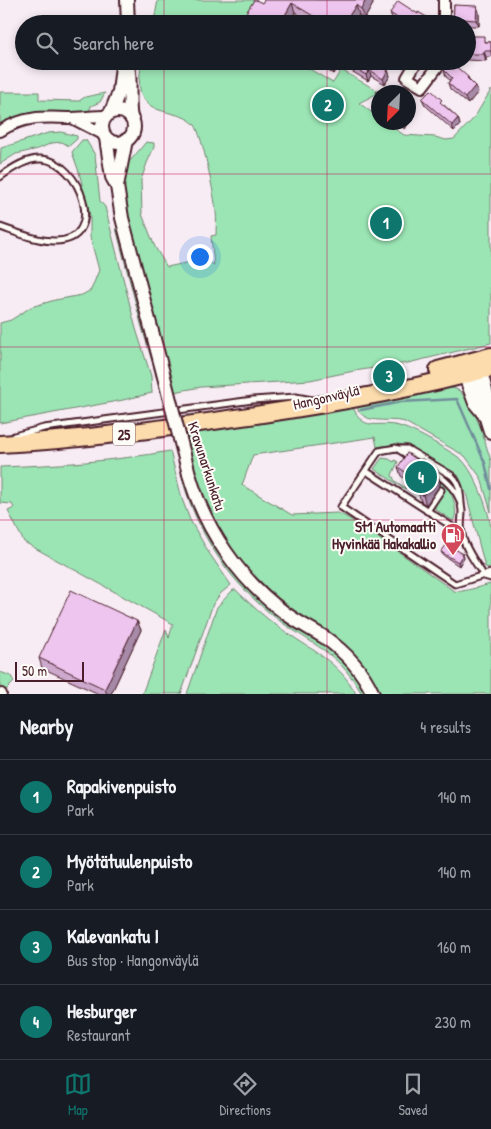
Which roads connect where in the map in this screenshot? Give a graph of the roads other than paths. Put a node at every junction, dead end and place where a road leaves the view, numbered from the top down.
1 (127, 0) edge
2 (444, 0) edge
3 (128, 15) edge
4 (443, 15) edge
5 (123, 70) edge
6 (129, 70) edge
7 (412, 70) edge
8 (435, 70) edge
9 (108, 114) junction
10 (71, 118) junction
11 (131, 118) junction
12 (0, 131) edge
13 (105, 136) junction
14 (126, 140) junction
15 (0, 177) edge
16 (117, 186) junction
17 (0, 227) edge
18 (478, 365) edge
19 (313, 400) junction
20 (247, 416) junction
21 (491, 431) edge
22 (0, 442) edge
23 (396, 448) junction
24 (423, 465) edge
25 (430, 470) edge
26 (366, 471) junction
27 (441, 490) dead end
28 (462, 508) junction
29 (427, 511) junction
30 (462, 533) junction
31 (491, 573) edge
32 (484, 576) junction
33 (491, 578) edge
34 (373, 694) edge

1 - 3 street
2 - 4 street
5 - 9 street
6 - 11 street
7 - 8 street
9 - 10 street
9 - 11 street
9 - 13 street
10 - 12 street
10 - 13 street
11 - 14 street
13 - 14 street
13 - 16 street, Kravunarkunkatu
14 - 16 street, Kravunarkunkatu
15 - 17 lane
16 - 34 street, Kravunarkunkatu, bridge
18 - 19 highway, Hangonväylä / 25
18 - 20 highway, Hangonväylä / 25
18 - 21 main road
19 - 20 highway, Hangonväylä / 25
19 - 22 lane
20 - 22 highway, Hangonväylä / 25
23 - 24 lane
23 - 26 lane
23 - 28 lane
25 - 28 lane
26 - 29 lane
26 - 32 lane
27 - 29 lane
28 - 30 lane
29 - 30 lane
30 - 32 lane
31 - 32 lane
32 - 33 lane

